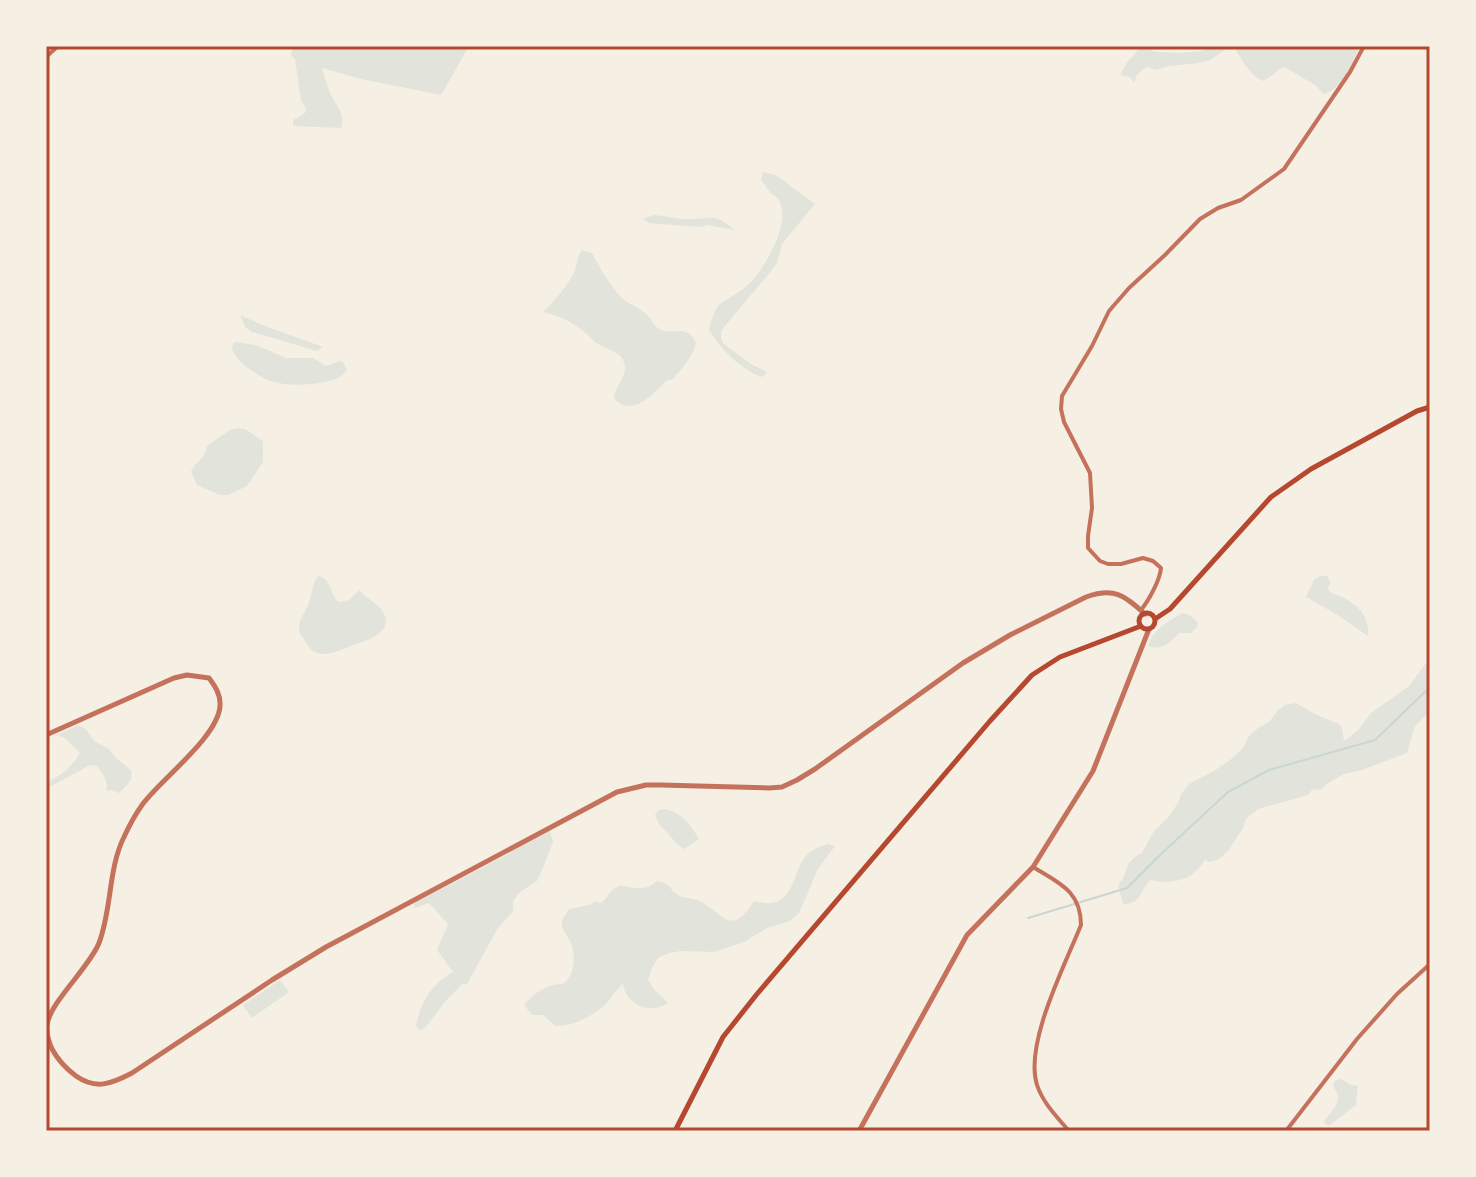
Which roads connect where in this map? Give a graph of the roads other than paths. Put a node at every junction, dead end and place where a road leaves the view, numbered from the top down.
1 (58, 46) edge
2 (1364, 46) edge
3 (46, 57) edge
4 (1430, 407) edge
5 (1143, 612) junction
6 (1155, 619) junction
7 (1141, 626) junction
8 (1149, 629) junction
9 (46, 735) edge
10 (1033, 867) junction
11 (1430, 964) edge
12 (675, 1131) edge
13 (859, 1131) edge
14 (1069, 1131) edge
15 (1286, 1131) edge

1 - 3 street
2 - 5 street
4 - 6 main road
5 - 6 main road
5 - 7 main road
5 - 9 street
6 - 8 main road
7 - 8 main road
7 - 12 main road
8 - 10 street
10 - 13 street
10 - 14 street
11 - 15 street

